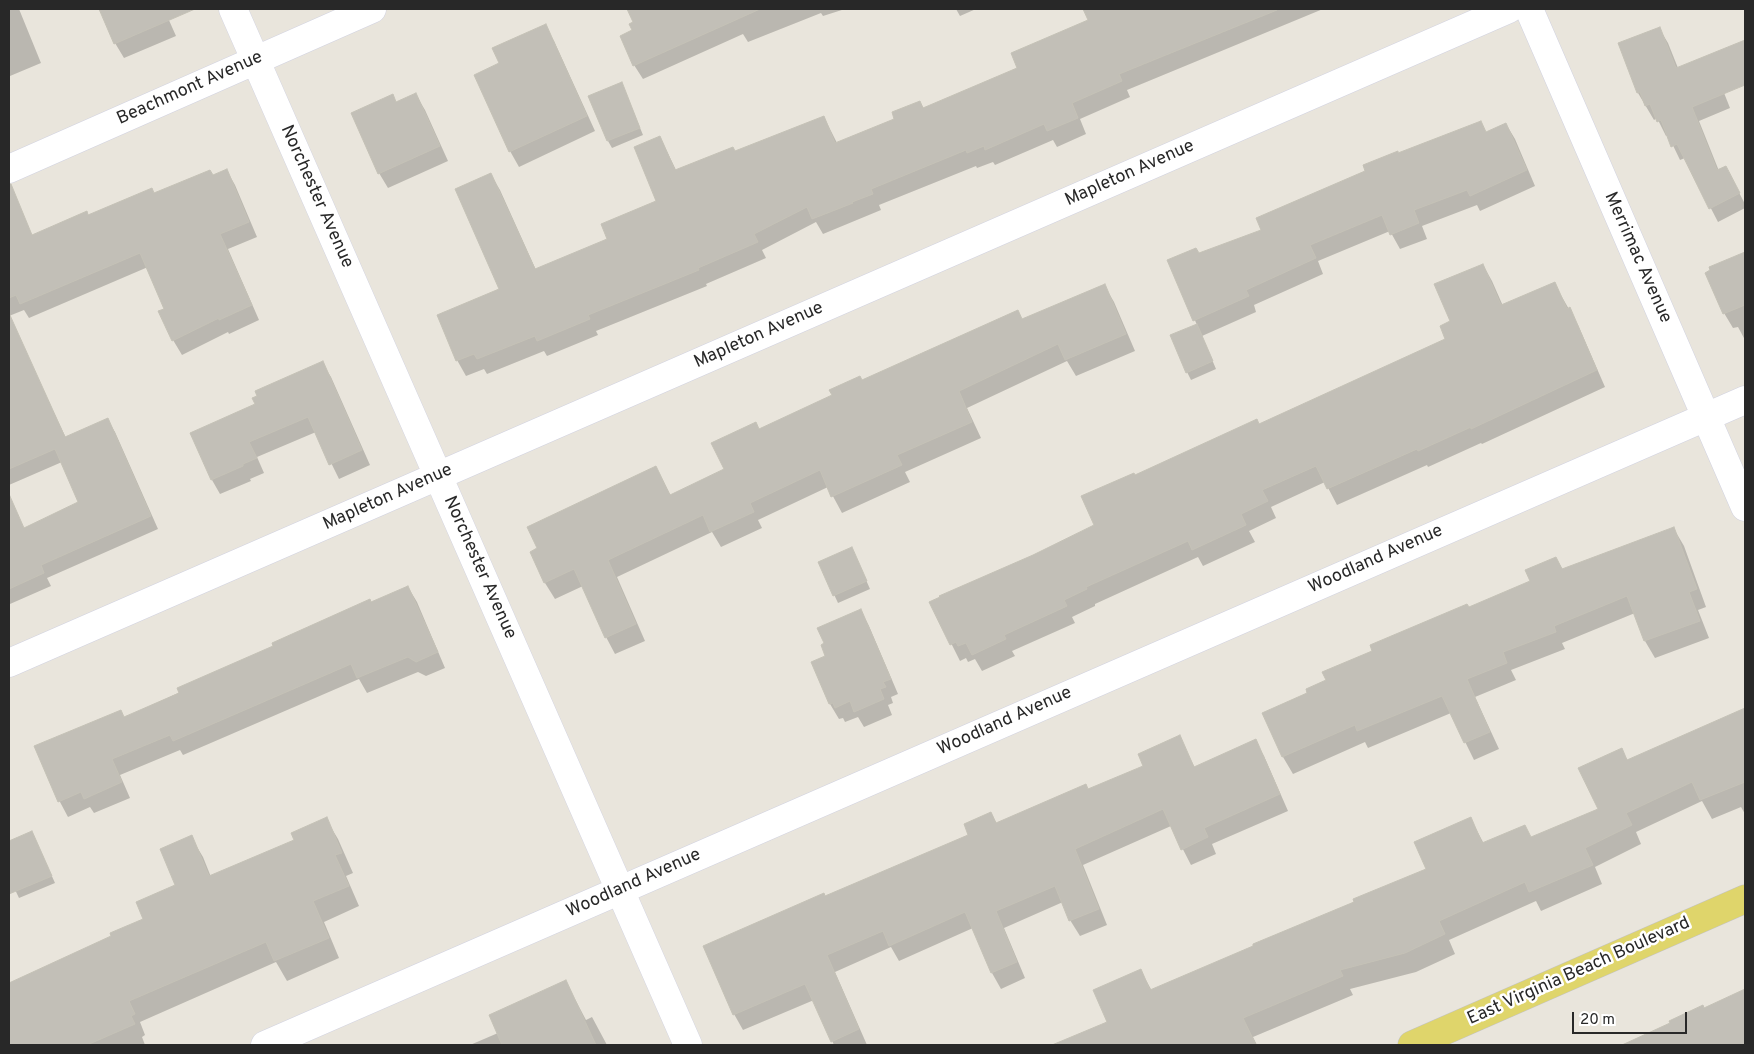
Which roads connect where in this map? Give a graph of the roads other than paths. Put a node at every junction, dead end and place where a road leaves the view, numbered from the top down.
1 (233, 9) edge
2 (372, 9) edge
3 (1509, 9) edge
4 (1529, 9) edge
5 (256, 60) junction
6 (9, 169) edge
7 (1745, 400) edge
8 (1706, 417) junction
9 (438, 476) junction
10 (1745, 507) edge
11 (9, 663) edge
12 (620, 890) junction
13 (1745, 899) edge
14 (265, 1045) edge
15 (688, 1045) edge
16 (1412, 1045) edge

1 - 5 street, Norchester Avenue
2 - 5 street, Beachmont Avenue
3 - 9 street, Mapleton Avenue
4 - 8 street, Merrimac Avenue
5 - 6 street, Beachmont Avenue
5 - 9 street, Norchester Avenue
7 - 8 street, Woodland Avenue
8 - 10 street, Merrimac Avenue
8 - 12 street, Woodland Avenue
9 - 11 street, Mapleton Avenue
9 - 12 street, Norchester Avenue
12 - 14 street, Woodland Avenue
12 - 15 street, Norchester Avenue
13 - 16 main road, East Virginia Beach Boulevard

